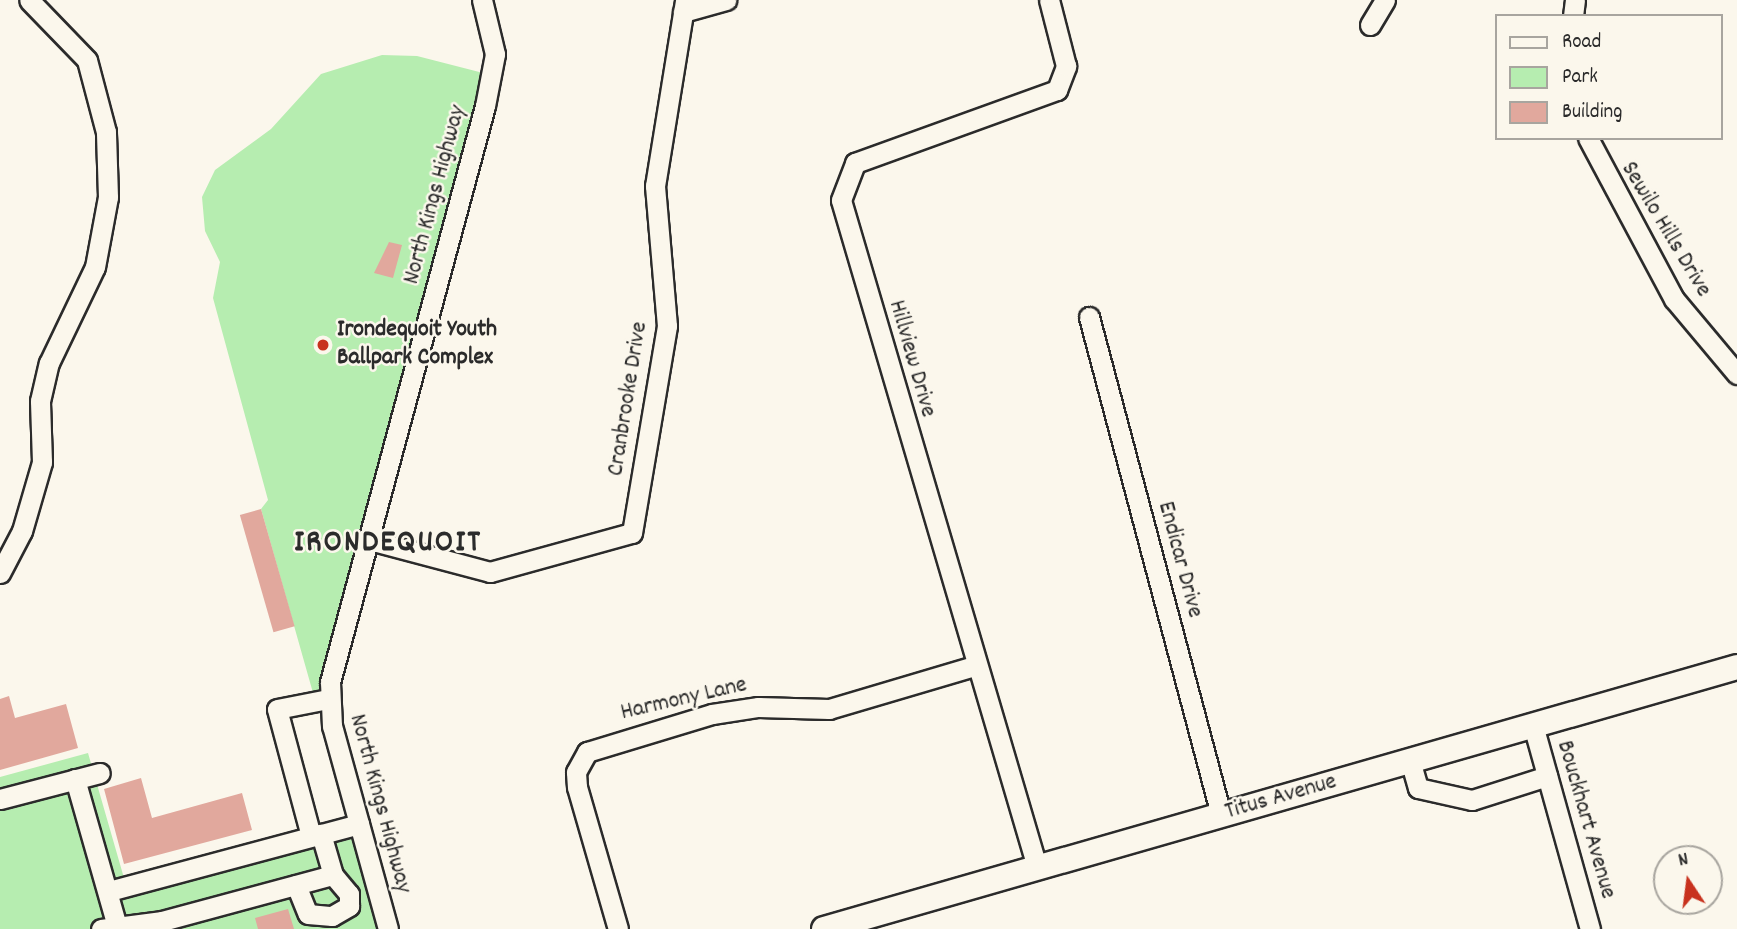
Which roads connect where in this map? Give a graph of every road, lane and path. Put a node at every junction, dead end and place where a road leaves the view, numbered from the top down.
1 (29, 0) edge
2 (482, 0) edge
3 (726, 0) edge
4 (1049, 0) edge
5 (1385, 0) edge
6 (684, 6) edge
7 (1370, 25) dead end
8 (1589, 140) edge
9 (1089, 317) dead end
10 (1737, 374) edge
11 (366, 539) junction
12 (0, 573) edge
13 (974, 666) junction
14 (1737, 667) edge
15 (328, 699) junction
16 (1533, 725) junction
17 (1410, 760) junction
18 (100, 773) dead end
19 (1547, 776) junction
20 (75, 779) junction
21 (0, 799) edge
22 (1221, 815) junction
23 (359, 824) junction
24 (316, 835) junction
25 (1037, 867) junction
26 (334, 875) junction
27 (296, 885) junction
28 (108, 891) junction
29 (883, 921) edge
30 (109, 926) edge
31 (388, 929) edge
32 (618, 929) edge
33 (824, 929) edge
34 (1590, 929) edge

1 - 12 street
2 - 11 street, North Kings Highway
3 - 6 street
4 - 13 street, Hillview Drive
5 - 7 street
6 - 11 street, Cranbrooke Drive
8 - 10 street, Sewilo Hills Drive
9 - 22 street, Endicar Drive
11 - 15 street, North Kings Highway
13 - 25 street, Hillview Drive
13 - 32 street, Harmony Lane
14 - 16 main road, Titus Avenue
15 - 23 street, North Kings Highway
15 - 24 street
16 - 17 main road, Titus Avenue
16 - 19 street, Bouckhart Avenue
17 - 19 street
17 - 22 main road, Titus Avenue
18 - 20 street
19 - 34 street, Bouckhart Avenue
20 - 21 street
20 - 28 street
22 - 25 main road, Titus Avenue
23 - 24 street
23 - 31 street, North Kings Highway
24 - 26 street
24 - 28 street
25 - 29 main road, Titus Avenue
26 - 27 street
26 - 27 street
27 - 30 street
28 - 30 street
29 - 33 main road, Titus Avenue

